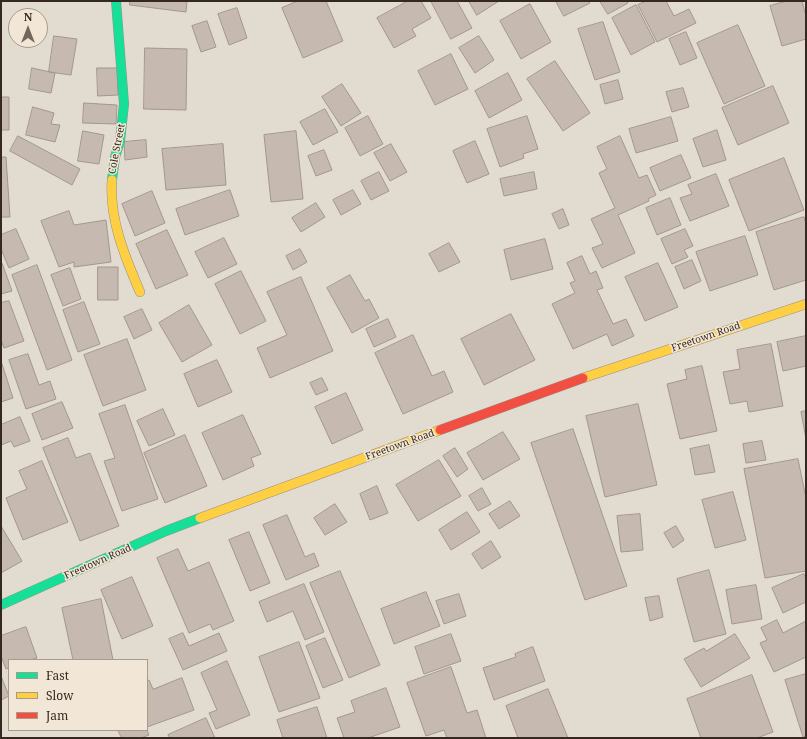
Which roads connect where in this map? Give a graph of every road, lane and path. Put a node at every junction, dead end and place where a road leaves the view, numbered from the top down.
1 (116, 1) edge
2 (140, 292) dead end
3 (806, 304) edge
4 (1, 605) edge

1 - 2 street, Cole Street
3 - 4 street, Freetown Road

